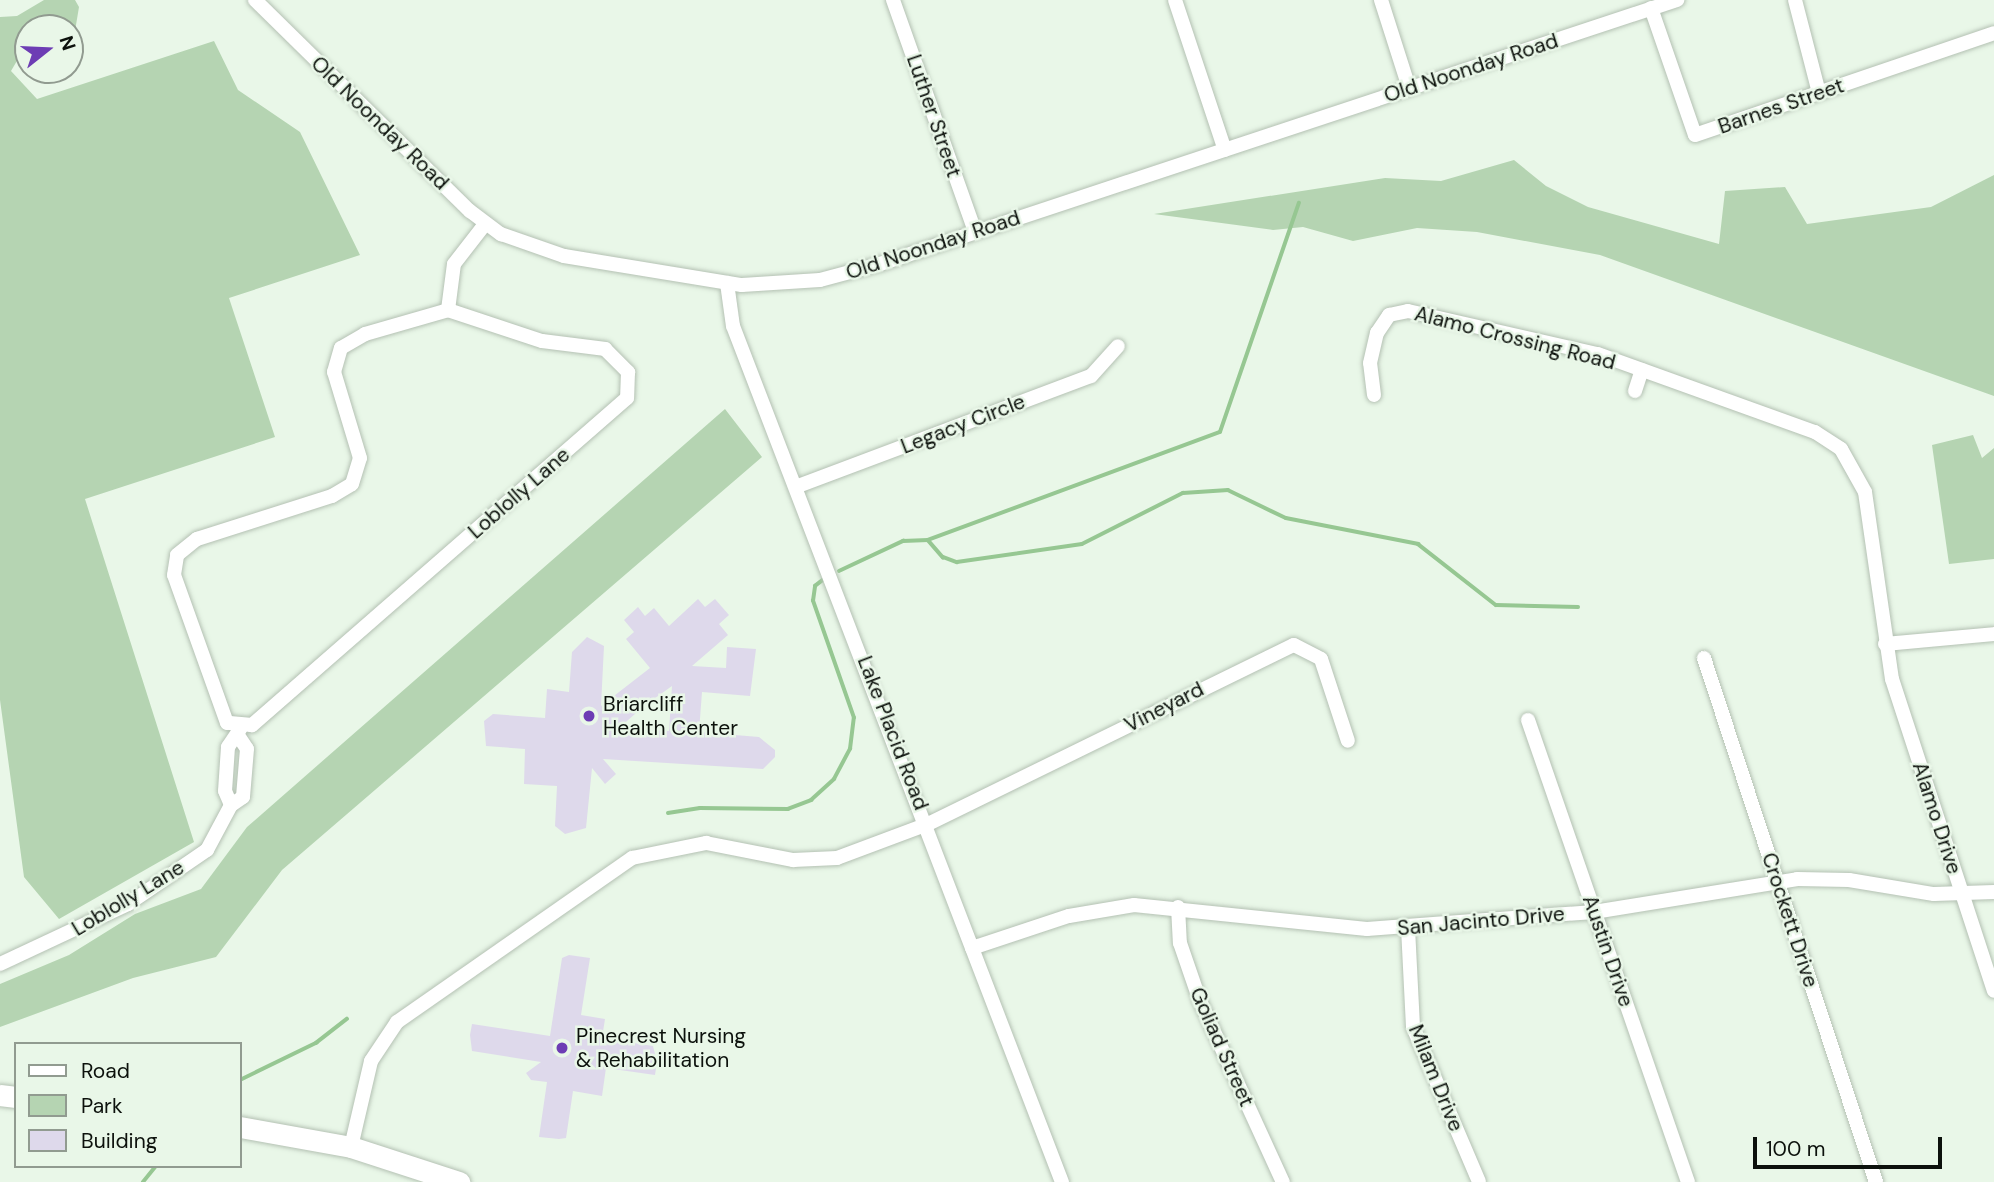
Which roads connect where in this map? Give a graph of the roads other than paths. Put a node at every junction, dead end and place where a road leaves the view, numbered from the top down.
1 (255, 0) edge
2 (893, 0) edge
3 (1175, 0) edge
4 (1381, 0) edge
5 (1677, 0) edge
6 (1795, 0) edge
7 (1651, 8) junction
8 (1994, 33) edge
9 (1409, 88) junction
10 (1819, 93) junction
11 (1225, 150) junction
12 (485, 224) junction
13 (975, 232) junction
14 (727, 284) junction
15 (448, 310) junction
16 (1118, 346) dead end
17 (1642, 370) junction
18 (1635, 391) dead end
19 (1374, 395) dead end
20 (798, 486) junction
21 (1994, 634) edge
22 (1885, 644) junction
23 (1704, 658) dead end
24 (1528, 720) dead end
25 (240, 733) junction
26 (1348, 741) dead end
27 (928, 824) junction
28 (1777, 881) junction
29 (1994, 892) edge
30 (1962, 894) junction
31 (1178, 908) junction
32 (1594, 912) junction
33 (1408, 928) junction
34 (972, 948) junction
35 (0, 964) edge
36 (1994, 991) edge
37 (242, 1127) edge
38 (351, 1147) junction
39 (459, 1182) edge
40 (1062, 1182) edge
41 (1283, 1182) edge
42 (1479, 1182) edge
43 (1688, 1182) edge
44 (1876, 1182) edge

1 - 12 street, Old Noonday Road
2 - 13 street, Luther Street
3 - 11 street
4 - 9 street
5 - 7 street, Old Noonday Road
6 - 10 street
7 - 9 street, Old Noonday Road
7 - 10 street, Barnes Street
8 - 10 street, Barnes Street
9 - 11 street, Old Noonday Road
11 - 13 street, Old Noonday Road
12 - 14 street, Old Noonday Road
12 - 15 street
13 - 14 street, Old Noonday Road
14 - 20 street, Lake Placid Road
15 - 25 street
15 - 25 street, Loblolly Lane
16 - 20 street, Legacy Circle
17 - 18 street, Alamo Crossing Road
17 - 19 street, Alamo Crossing Road
17 - 22 street, Alamo Crossing Road
20 - 27 street, Lake Placid Road
21 - 22 street
22 - 30 street, Alamo Drive
23 - 28 street, Crockett Drive
24 - 32 street, Austin Drive
25 - 35 street, Loblolly Lane
26 - 27 street, Vineyard
27 - 34 street, Lake Placid Road
27 - 38 street
28 - 30 street, San Jacinto Drive
28 - 32 street, San Jacinto Drive
28 - 44 street, Crockett Drive
29 - 30 street, San Jacinto Drive
30 - 36 street, Alamo Drive
31 - 33 street, San Jacinto Drive
31 - 34 street, San Jacinto Drive
31 - 41 street, Goliad Street
32 - 33 street, San Jacinto Drive
32 - 43 street, Austin Drive
33 - 42 street, Milam Drive
34 - 40 street, Lake Placid Road
37 - 38 main road
38 - 39 main road

